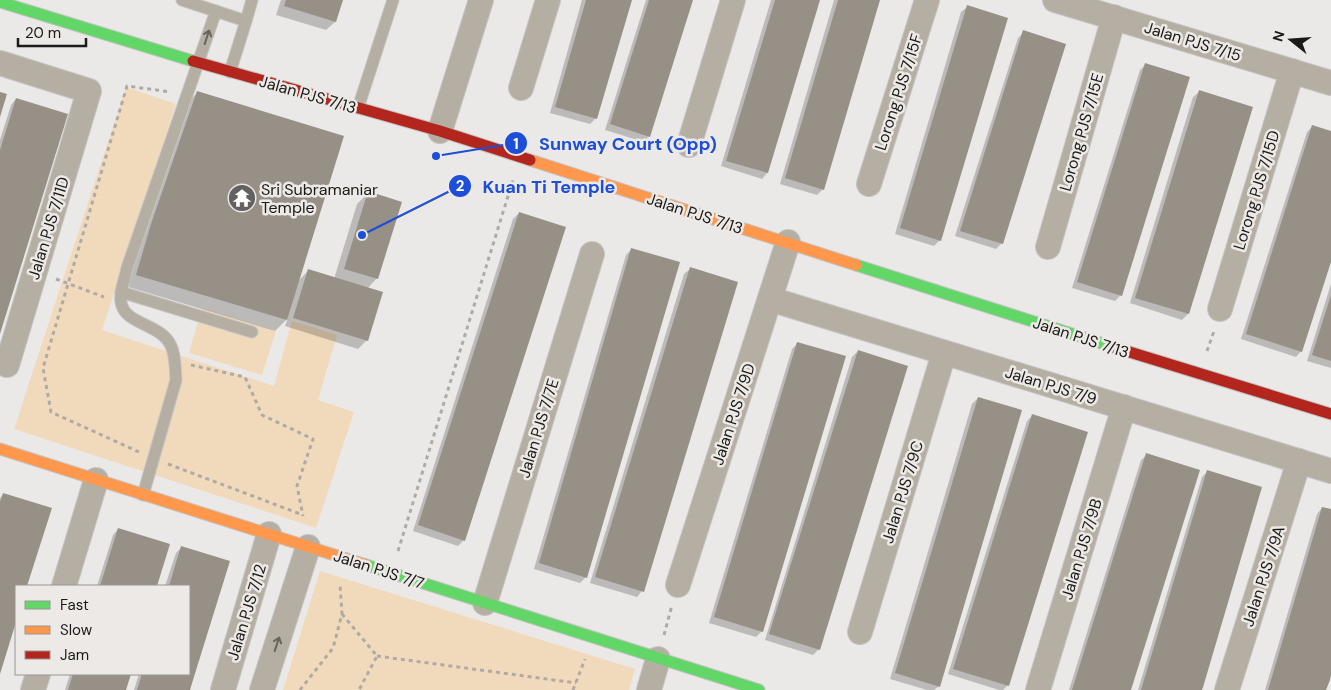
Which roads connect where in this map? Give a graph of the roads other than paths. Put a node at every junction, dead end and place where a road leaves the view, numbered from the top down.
1 (182, 0) edge
2 (252, 0) edge
3 (393, 0) edge
4 (481, 0) edge
5 (548, 0) edge
6 (733, 0) edge
7 (928, 0) edge
8 (1055, 0) edge
9 (0, 2) edge
10 (216, 11) junction
11 (1114, 17) junction
12 (246, 21) junction
13 (0, 62) edge
14 (198, 63) junction
15 (1292, 71) junction
16 (230, 72) junction
17 (1331, 83) edge
18 (521, 88) dead end
19 (357, 108) junction
20 (440, 131) junction
21 (689, 145) dead end
22 (869, 184) dead end
23 (788, 242) junction
24 (1048, 247) dead end
25 (592, 254) dead end
26 (121, 298) junction
27 (770, 299) junction
28 (1220, 309) road end
29 (252, 332) dead end
30 (944, 353) junction
31 (7, 364) dead end
32 (1124, 407) junction
33 (1331, 414) edge
34 (0, 449) edge
35 (1299, 462) junction
36 (1331, 471) edge
37 (96, 480) junction
38 (143, 495) junction
39 (269, 534) junction
40 (301, 544) junction
41 (64, 585) edge
42 (678, 585) road end
43 (485, 603) junction
44 (860, 632) dead end
45 (658, 659) junction
46 (38, 675) edge
47 (33, 690) edge
48 (223, 690) edge
49 (262, 690) edge
50 (649, 690) edge
51 (759, 690) edge
52 (1038, 690) edge
53 (1226, 690) edge

1 - 10 lane
2 - 12 lane
3 - 19 lane
4 - 20 street
5 - 18 street
6 - 21 street
7 - 22 street, Lorong PJS 7/15F
8 - 11 street, Jalan PJS 7/15
9 - 14 street, Jalan PJS 7/13
10 - 12 lane
14 -> 10 lane
11 - 15 street, Jalan PJS 7/15
11 - 24 street, Lorong PJS 7/15E
12 - 16 lane
13 - 31 street, Jalan PJS 7/11D
14 - 16 street, Jalan PJS 7/13
14 - 26 lane
15 - 17 street, Jalan PJS 7/15
15 - 28 street, Lorong PJS 7/15D
16 - 19 street, Jalan PJS 7/13
19 - 20 street, Jalan PJS 7/13
20 - 23 street, Jalan PJS 7/13
23 - 27 street, Jalan PJS 7/9D
23 - 33 street, Jalan PJS 7/13
25 - 43 street, Jalan PJS 7/7E
26 - 29 lane
26 - 38 lane
27 - 30 street, Jalan PJS 7/9
27 - 42 street, Jalan PJS 7/9D
30 - 32 street, Jalan PJS 7/9
30 - 44 street, Jalan PJS 7/9C
32 - 35 street, Jalan PJS 7/9
32 - 52 street, Jalan PJS 7/9B
34 - 37 street, Jalan PJS 7/7
35 - 36 street, Jalan PJS 7/9
35 - 53 street, Jalan PJS 7/9A
37 - 38 street, Jalan PJS 7/7
37 - 41 street
38 - 39 street, Jalan PJS 7/7
39 - 40 street, Jalan PJS 7/7
39 - 48 street, Jalan PJS 7/12
40 - 43 street, Jalan PJS 7/7
49 -> 40 street
43 - 45 street, Jalan PJS 7/7
45 - 50 street
45 - 51 street, Jalan PJS 7/7
46 - 47 street

